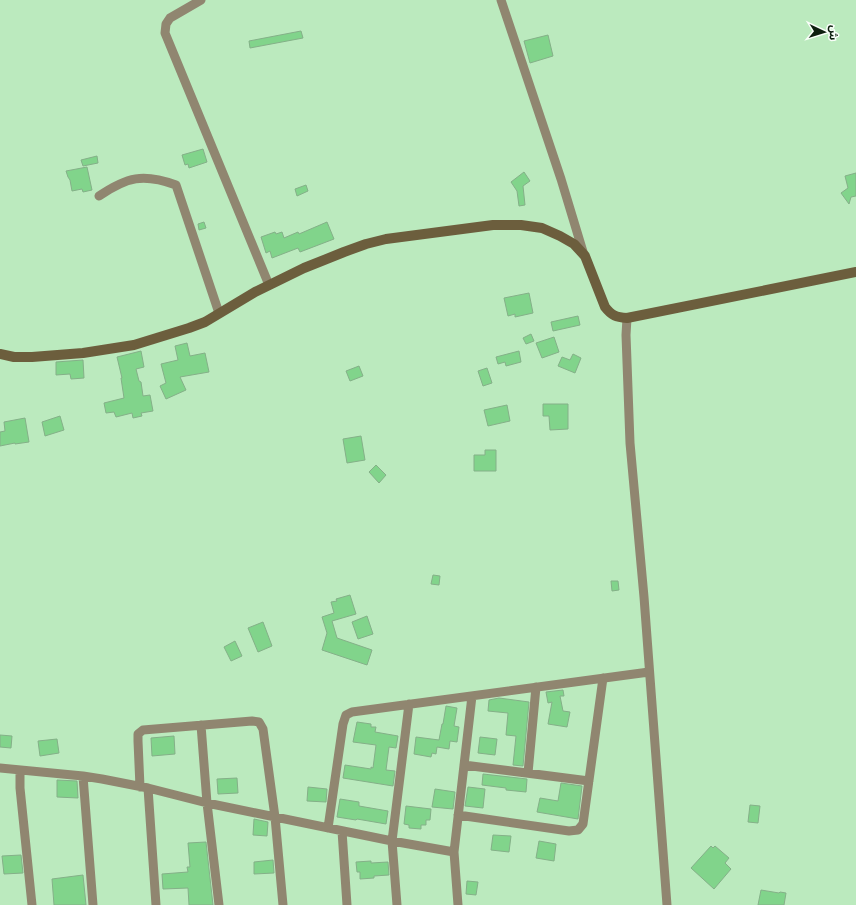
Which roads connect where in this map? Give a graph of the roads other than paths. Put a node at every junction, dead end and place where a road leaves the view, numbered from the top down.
1 (201, 0) edge
2 (501, 0) edge
3 (99, 196) dead end
4 (585, 256) junction
5 (856, 272) edge
6 (269, 285) junction
7 (219, 313) junction
8 (627, 318) junction
9 (0, 354) edge
10 (649, 672) junction
11 (603, 678) junction
12 (536, 687) junction
13 (472, 696) junction
14 (408, 704) junction
15 (201, 725) junction
16 (464, 765) junction
17 (0, 768) edge
18 (20, 770) junction
19 (528, 773) junction
20 (84, 776) junction
21 (589, 781) junction
22 (144, 788) junction
23 (208, 803) junction
24 (458, 815) junction
25 (275, 817) junction
26 (328, 828) junction
27 (342, 831) junction
28 (392, 842) junction
29 (454, 852) junction
30 (32, 905) edge
31 (92, 905) edge
32 (156, 905) edge
33 (218, 905) edge
34 (283, 905) edge
35 (347, 905) edge
36 (397, 905) edge
37 (458, 905) edge
38 (667, 905) edge

1 - 6 street
2 - 4 street
3 - 7 street
4 - 6 street
4 - 8 street
5 - 8 street
6 - 7 street
7 - 9 street
8 - 10 street
10 - 11 street
10 - 38 street
11 - 12 street
11 - 21 street
12 - 13 street
12 - 19 street
13 - 14 street
13 - 16 street
14 - 26 street
14 - 28 street
15 - 22 street
15 - 23 street
15 - 25 street
16 - 19 street
16 - 24 street
17 - 18 street
18 - 20 street
18 - 30 street
19 - 21 street
20 - 22 street
20 - 31 street
21 - 24 street
22 - 23 street
22 - 32 street
23 - 25 street
23 - 33 street
24 - 29 street
25 - 26 street
25 - 34 street
26 - 27 street
27 - 28 street
27 - 35 street
28 - 29 street
28 - 36 street
29 - 37 street

